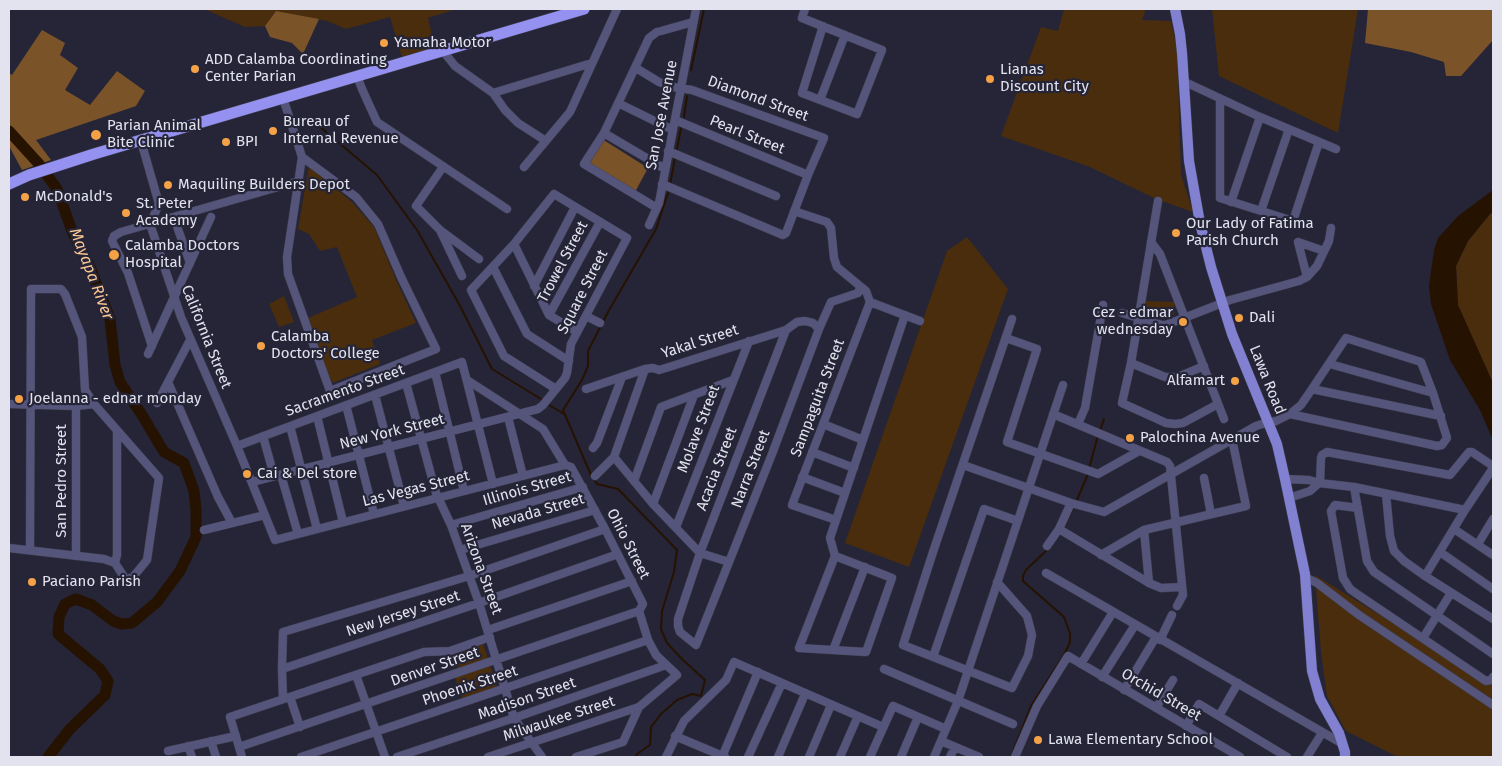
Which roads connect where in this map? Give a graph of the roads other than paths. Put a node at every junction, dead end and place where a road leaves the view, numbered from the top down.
1 (584, 9) edge
2 (617, 9) edge
3 (696, 9) edge
4 (805, 9) edge
5 (1174, 9) edge
6 (694, 22) junction
7 (823, 26) junction
8 (845, 35) junction
9 (443, 51) junction
10 (592, 63) junction
11 (636, 68) junction
12 (357, 76) junction
13 (1185, 82) junction
14 (682, 88) junction
15 (493, 93) junction
16 (283, 98) junction
17 (1220, 99) junction
18 (820, 100) junction
19 (618, 103) junction
20 (1260, 117) junction
21 (675, 120) junction
22 (1289, 129) junction
23 (673, 130) junction
24 (604, 133) junction
25 (141, 141) junction
26 (546, 141) junction
27 (1319, 142) junction
28 (1336, 149) dead end
29 (668, 151) junction
30 (302, 157) junction
31 (443, 167) junction
32 (524, 167) dead end
33 (665, 169) junction
34 (29, 175) junction
35 (808, 175) junction
36 (9, 176) edge
37 (299, 181) junction
38 (9, 184) edge
39 (662, 184) junction
40 (776, 196) dead end
41 (1158, 201) dead end
42 (1231, 202) junction
43 (575, 207) junction
44 (657, 208) junction
45 (507, 209) dead end
46 (794, 211) junction
47 (1261, 211) junction
48 (211, 217) dead end
49 (174, 218) junction
50 (600, 222) junction
51 (150, 224) junction
52 (649, 225) dead end
53 (1331, 228) dead end
54 (440, 230) junction
55 (1151, 242) junction
56 (514, 244) junction
57 (1324, 251) junction
58 (479, 259) dead end
59 (190, 263) junction
60 (493, 267) junction
61 (462, 276) dead end
62 (1308, 277) junction
63 (534, 286) junction
64 (860, 288) junction
65 (174, 297) junction
66 (870, 302) junction
67 (1223, 304) junction
68 (1103, 305) dead end
69 (1122, 313) dead end
70 (549, 315) junction
71 (905, 315) junction
72 (586, 316) junction
73 (1185, 317) junction
74 (1138, 318) junction
75 (1012, 319) dead end
76 (920, 321) dead end
77 (600, 323) dead end
78 (819, 329) junction
79 (786, 330) junction
80 (577, 332) junction
81 (1006, 338) junction
82 (190, 340) junction
83 (748, 341) junction
84 (152, 346) junction
85 (148, 354) dead end
86 (569, 361) junction
87 (1131, 363) junction
88 (1330, 364) junction
89 (1204, 366) junction
90 (645, 370) junction
91 (435, 372) junction
92 (622, 377) junction
93 (467, 380) junction
94 (733, 380) junction
95 (168, 382) junction
96 (406, 383) junction
97 (1063, 385) dead end
98 (556, 389) junction
99 (586, 389) dead end
100 (1312, 390) junction
101 (1433, 393) junction
102 (375, 394) junction
103 (694, 395) junction
104 (157, 403) dead end
105 (9, 404) edge
106 (94, 404) junction
107 (1218, 404) junction
108 (30, 405) junction
109 (76, 406) junction
110 (346, 406) junction
111 (538, 409) joint
112 (520, 414) junction
113 (1053, 414) junction
114 (1290, 414) junction
115 (317, 416) junction
116 (1440, 416) junction
117 (508, 417) junction
118 (1224, 419) dead end
119 (1268, 422) junction
120 (823, 424) junction
121 (1078, 424) junction
122 (479, 425) junction
123 (290, 426) junction
124 (117, 431) junction
125 (450, 432) junction
126 (263, 436) junction
127 (421, 439) junction
128 (1232, 439) junction
129 (863, 440) junction
130 (237, 446) junction
131 (389, 447) junction
132 (593, 448) dead end
133 (1139, 450) junction
134 (812, 452) junction
135 (1040, 454) junction
136 (359, 455) junction
137 (614, 457) junction
138 (329, 462) junction
139 (565, 465) junction
140 (963, 465) junction
141 (1493, 467) edge
142 (854, 468) junction
143 (302, 469) junction
144 (1171, 474) junction
145 (278, 476) junction
146 (522, 476) junction
147 (595, 476) dead end
148 (802, 477) junction
149 (1204, 478) dead end
150 (1285, 479) junction
151 (634, 481) junction
152 (252, 482) junction
153 (1320, 483) junction
154 (493, 484) junction
155 (583, 487) junction
156 (1028, 487) junction
157 (1354, 487) junction
158 (464, 491) junction
159 (845, 493) junction
160 (1386, 494) junction
161 (439, 498) junction
162 (1289, 498) junction
163 (1071, 503) junction
164 (653, 504) junction
165 (404, 506) junction
166 (1358, 508) junction
167 (595, 510) junction
168 (1465, 510) junction
169 (265, 514) junction
170 (374, 514) junction
171 (1212, 514) junction
172 (1493, 519) edge
173 (836, 520) junction
174 (1018, 521) junction
175 (343, 522) junction
176 (1176, 522) junction
177 (232, 523) junction
178 (451, 526) junction
179 (676, 527) junction
180 (1454, 528) junction
181 (317, 529) junction
182 (605, 529) junction
183 (1059, 529) junction
184 (204, 530) dead end
185 (1144, 530) junction
186 (298, 534) junction
187 (275, 540) joint
188 (1478, 544) junction
189 (1047, 546) dead end
190 (9, 548) edge
191 (30, 550) junction
192 (460, 550) junction
193 (1440, 552) junction
194 (700, 553) junction
195 (618, 554) junction
196 (1101, 555) junction
197 (1493, 555) edge
198 (76, 556) junction
199 (835, 556) junction
200 (729, 562) junction
201 (115, 564) junction
202 (865, 567) junction
203 (1046, 573) dead end
204 (469, 576) junction
205 (1425, 576) junction
206 (1305, 577) junction
207 (632, 581) junction
208 (997, 582) junction
209 (1149, 583) junction
210 (1182, 587) junction
211 (1493, 589) edge
212 (1451, 593) junction
213 (479, 603) junction
214 (1177, 606) dead end
215 (639, 610) junction
216 (1113, 612) junction
217 (1172, 615) dead end
218 (1436, 616) junction
219 (1493, 619) edge
220 (1135, 625) junction
221 (489, 634) junction
222 (1158, 638) junction
223 (1423, 638) junction
224 (648, 640) junction
225 (696, 645) joint
226 (833, 650) junction
227 (1493, 654) edge
228 (933, 657) junction
229 (497, 660) junction
230 (1081, 664) junction
231 (666, 665) junction
232 (282, 669) junction
233 (884, 669) dead end
234 (968, 670) junction
235 (758, 672) junction
236 (356, 674) junction
237 (1493, 676) edge
238 (1102, 677) junction
239 (1173, 680) dead end
240 (782, 683) junction
241 (1238, 683) junction
242 (504, 689) junction
243 (1124, 690) junction
244 (805, 694) junction
245 (287, 698) junction
246 (958, 701) junction
247 (367, 705) junction
248 (831, 705) junction
249 (640, 706) junction
250 (1493, 706) edge
251 (1156, 708) junction
252 (858, 716) junction
253 (1218, 716) junction
254 (918, 717) junction
255 (514, 718) junction
256 (1012, 724) dead end
257 (300, 726) junction
258 (1186, 726) junction
259 (883, 727) junction
260 (946, 729) junction
261 (376, 731) junction
262 (1322, 733) junction
263 (236, 736) junction
264 (675, 736) junction
265 (211, 741) junction
266 (941, 741) junction
267 (530, 743) junction
268 (188, 746) junction
269 (240, 747) junction
270 (955, 747) junction
271 (168, 751) dead end
272 (1346, 753) edge
273 (192, 757) edge
274 (216, 757) edge
275 (242, 757) edge
276 (300, 757) edge
277 (385, 757) edge
278 (397, 757) edge
279 (488, 757) edge
280 (542, 757) edge
281 (576, 757) edge
282 (666, 757) edge
283 (723, 757) edge
284 (748, 757) edge
285 (778, 757) edge
286 (808, 757) edge
287 (840, 757) edge
288 (870, 757) edge
289 (900, 757) edge
290 (934, 757) edge
291 (950, 757) edge
292 (978, 757) edge
293 (1015, 757) edge
294 (1240, 757) edge
295 (1287, 757) edge
296 (1308, 757) edge

1 - 9 highway
2 - 10 street
3 - 6 street, San Jose Avenue
4 - 7 street
5 - 13 main road, Lawa Road
6 - 11 street
6 - 14 street, San Jose Avenue
7 - 8 street
7 - 18 street
8 - 18 street
8 - 18 street
9 - 12 highway
9 - 15 street
10 - 15 street
10 - 26 street
11 - 14 street, Diamond Street
11 - 19 street
12 - 16 highway
12 - 31 street
13 - 17 street
13 - 67 main road, Lawa Road
14 - 21 street, San Jose Avenue
14 - 35 street, Diamond Street
15 - 26 street
16 - 25 highway
16 - 30 street
17 - 20 street
17 - 42 street
19 - 23 street
19 - 24 street
20 - 22 street
20 - 42 street
21 - 23 street, San Jose Avenue
21 - 35 street, Pearl Street
22 - 27 street
22 - 47 street
23 - 29 street, San Jose Avenue
24 - 33 street
24 - 44 street
25 - 34 highway
25 - 51 street
26 - 32 street
27 - 28 street
27 - 47 street
29 - 33 street, San Jose Avenue
29 - 40 street
30 - 37 street
30 - 37 street
31 - 45 street
31 - 54 street
33 - 39 street, San Jose Avenue
34 - 36 highway
34 - 38 highway
35 - 46 street
37 - 49 street
39 - 44 street, San Jose Avenue
39 - 46 street
41 - 55 street
42 - 47 street
43 - 50 street
43 - 56 street
43 - 63 street
44 - 52 street, San Jose Avenue
46 - 64 street
48 - 59 street
49 - 51 street
49 - 59 street
50 - 70 street, Trowel Street
50 - 72 street, Square Street
51 - 65 street, California Street
51 - 84 street
53 - 57 street
54 - 58 street
54 - 61 street
55 - 73 street
55 - 74 street
56 - 60 street
56 - 63 street
57 - 62 street
57 - 62 street
59 - 65 street
60 - 86 street
60 - 98 street
62 - 67 street
63 - 70 street
64 - 66 street
64 - 78 street, Narra Street
65 - 82 street, California Street
65 - 84 street
66 - 71 street
66 - 120 street, Sampaguita Street
67 - 73 street
67 - 119 main road, Lawa Road
68 - 121 street
69 - 74 street
70 - 80 street
71 - 76 street
71 - 129 street
72 - 77 street
72 - 80 street, Square Street
73 - 74 street
73 - 89 street
74 - 87 street
75 - 81 street
78 - 79 street, Yakal Street
78 - 200 street, Narra Street
79 - 83 street, Yakal Street
79 - 194 street, Acacia Street
80 - 86 street, Square Street
81 - 135 street
81 - 140 street
82 - 95 street
82 - 130 street, California Street
83 - 90 street, Yakal Street
83 - 94 street, Molave Street
84 - 85 street
86 - 98 street, Square Street
87 - 89 street
87 - 107 street
88 - 100 street
88 - 101 street
88 - 101 street
89 - 107 street
90 - 92 street, Yakal Street
90 - 137 street
91 - 93 street, Sacramento Street
91 - 96 street, Sacramento Street
91 - 125 street
92 - 99 street, Yakal Street
92 - 132 street
93 - 112 street, Ohio Street
93 - 122 street
94 - 103 street
94 - 179 street, Molave Street
95 - 104 street
95 - 177 street
96 - 102 street, Sacramento Street
96 - 127 street, Arizona Street
97 - 113 street
98 - 111 street, Square Street
100 - 114 street
100 - 116 street
101 - 116 street
102 - 110 street, Sacramento Street
102 - 131 street
103 - 151 street
103 - 164 street
105 - 108 street
106 - 108 street
106 - 109 street
106 - 124 street
107 - 118 street
108 - 109 street
108 - 191 street
109 - 198 street, San Pedro Street
110 - 115 street, Sacramento Street
110 - 136 street
111 - 112 street, New York Street
112 - 117 street, New York Street
112 - 139 street, Ohio Street
113 - 121 street
113 - 135 street
114 - 116 street
114 - 119 street
115 - 123 street, Sacramento Street
115 - 138 street
117 - 122 street, New York Street
117 - 146 street
119 - 128 street
119 - 150 main road, Lawa Road
120 - 129 street
120 - 134 street, Sampaguita Street
121 - 133 street
122 - 125 street, New York Street
122 - 154 street
123 - 126 street, Sacramento Street
123 - 143 street
124 - 201 street
124 - 201 street
125 - 127 street, New York Street
125 - 158 street
126 - 130 street, Sacramento Street
126 - 145 street
127 - 131 street, New York Street
127 - 161 street, Arizona Street
128 - 144 street
128 - 171 street
129 - 142 street
130 - 152 street, California Street
131 - 136 street, New York Street
131 - 165 street
133 - 135 street
133 - 144 street
134 - 142 street
134 - 148 street, Sampaguita Street
135 - 156 street
136 - 138 street, New York Street
136 - 170 street
137 - 147 street
137 - 151 street
138 - 143 street, New York Street
138 - 175 street
139 - 146 street, Las Vegas Street
139 - 155 street, Ohio Street
140 - 156 street
140 - 228 street
141 - 153 street
141 - 168 street
142 - 159 street
143 - 145 street, New York Street
143 - 181 street
144 - 163 street
144 - 176 street
145 - 152 street, New York Street
145 - 186 street
146 - 154 street, Las Vegas Street
148 - 159 street
148 - 173 street, Sampaguita Street
149 - 171 street
150 - 153 street
150 - 162 main road, Lawa Road
151 - 164 street
152 - 169 street, California Street
153 - 157 street
153 - 162 street
154 - 158 street, Las Vegas Street
155 - 167 street, Ohio Street
155 - 178 street, Illinois Street
156 - 163 street
156 - 174 street
157 - 160 street
157 - 166 street
158 - 161 street, Las Vegas Street
159 - 173 street
160 - 168 street
160 - 205 street
161 - 165 street, Las Vegas Street
161 - 178 street, Arizona Street
162 - 206 main road, Lawa Road
163 - 183 street
164 - 179 street
165 - 170 street, Las Vegas Street
166 - 218 street
166 - 223 street
167 - 182 street, Ohio Street
167 - 192 street, Nevada Street
168 - 180 street
169 - 177 street
169 - 187 street, California Street
170 - 175 street, Las Vegas Street
171 - 176 street
172 - 188 street
173 - 199 street
174 - 208 street
174 - 228 street
175 - 181 street, Las Vegas Street
176 - 185 street
176 - 210 street
177 - 184 street
178 - 192 street, Arizona Street
179 - 194 street
180 - 188 street
180 - 193 street
181 - 186 street, Las Vegas Street
182 - 195 street, Ohio Street
182 - 204 street
183 - 189 street
183 - 196 street
185 - 196 street
185 - 209 street
186 - 187 street, Las Vegas Street
188 - 197 street
190 - 191 street
191 - 198 street
192 - 204 street, Arizona Street
193 - 205 street
193 - 211 street
194 - 200 street
194 - 225 street, Acacia Street
195 - 207 street, Ohio Street
195 - 213 street, New Jersey Street
196 - 209 street
198 - 201 street
199 - 202 street
199 - 226 street
200 - 225 street, Narra Street
202 - 226 street
202 - 226 street
203 - 216 street
204 - 213 street, Arizona Street
204 - 232 street
205 - 212 street
206 - 250 street
206 - 272 main road, Lawa Road
207 - 215 street, Ohio Street
207 - 221 street
208 - 234 street
208 - 234 street
209 - 210 street
210 - 214 street
212 - 218 street
212 - 219 street
213 - 221 street, Arizona Street
213 - 232 street, New Jersey Street
215 - 224 street, Ohio Street
215 - 229 street, Denver Street
216 - 220 street
216 - 230 street
217 - 222 street
218 - 223 street
218 - 227 street
220 - 222 street
220 - 238 street
221 - 229 street, Arizona Street
221 - 236 street
222 - 241 street
222 - 243 street
223 - 237 street
224 - 231 street, Ohio Street
224 - 242 street, Phoenix Street
228 - 234 street
229 - 242 street, Arizona Street
229 - 247 street, Denver Street
230 - 238 street, Orchid Street
230 - 293 street, Orchid Street
231 - 249 street, Ohio Street
231 - 255 street, Madison Street
232 - 245 street
233 - 246 street
234 - 246 street
235 - 240 street
235 - 264 street
235 - 283 street
236 - 245 street
236 - 247 street
238 - 243 street, Orchid Street
239 - 251 street
240 - 244 street
240 - 284 street
241 - 253 street
241 - 262 street
242 - 255 street, Arizona Street
242 - 261 street, Phoenix Street
243 - 251 street, Orchid Street
244 - 248 street
244 - 285 street
245 - 257 street
245 - 263 street
246 - 256 street
246 - 260 street
247 - 257 street, Denver Street
247 - 261 street
248 - 252 street
248 - 286 street
249 - 267 street, Milwaukee Street
249 - 281 street, Ohio Street
251 - 258 street, Orchid Street
252 - 259 street
252 - 287 street
253 - 258 street
253 - 295 street
254 - 259 street
254 - 260 street
254 - 289 street
255 - 267 street, Arizona Street
255 - 278 street, Madison Street
257 - 269 street, Denver Street
258 - 294 street, Orchid Street
259 - 288 street
260 - 266 street
261 - 276 street, Phoenix Street
261 - 277 street
262 - 272 street
262 - 296 street
263 - 265 street
263 - 269 street
264 - 282 street
264 - 283 street
265 - 268 street
265 - 274 street
266 - 270 street
266 - 290 street
267 - 279 street, Milwaukee Street
267 - 280 street, Arizona Street
268 - 271 street
268 - 273 street
269 - 275 street
270 - 291 street
270 - 292 street

